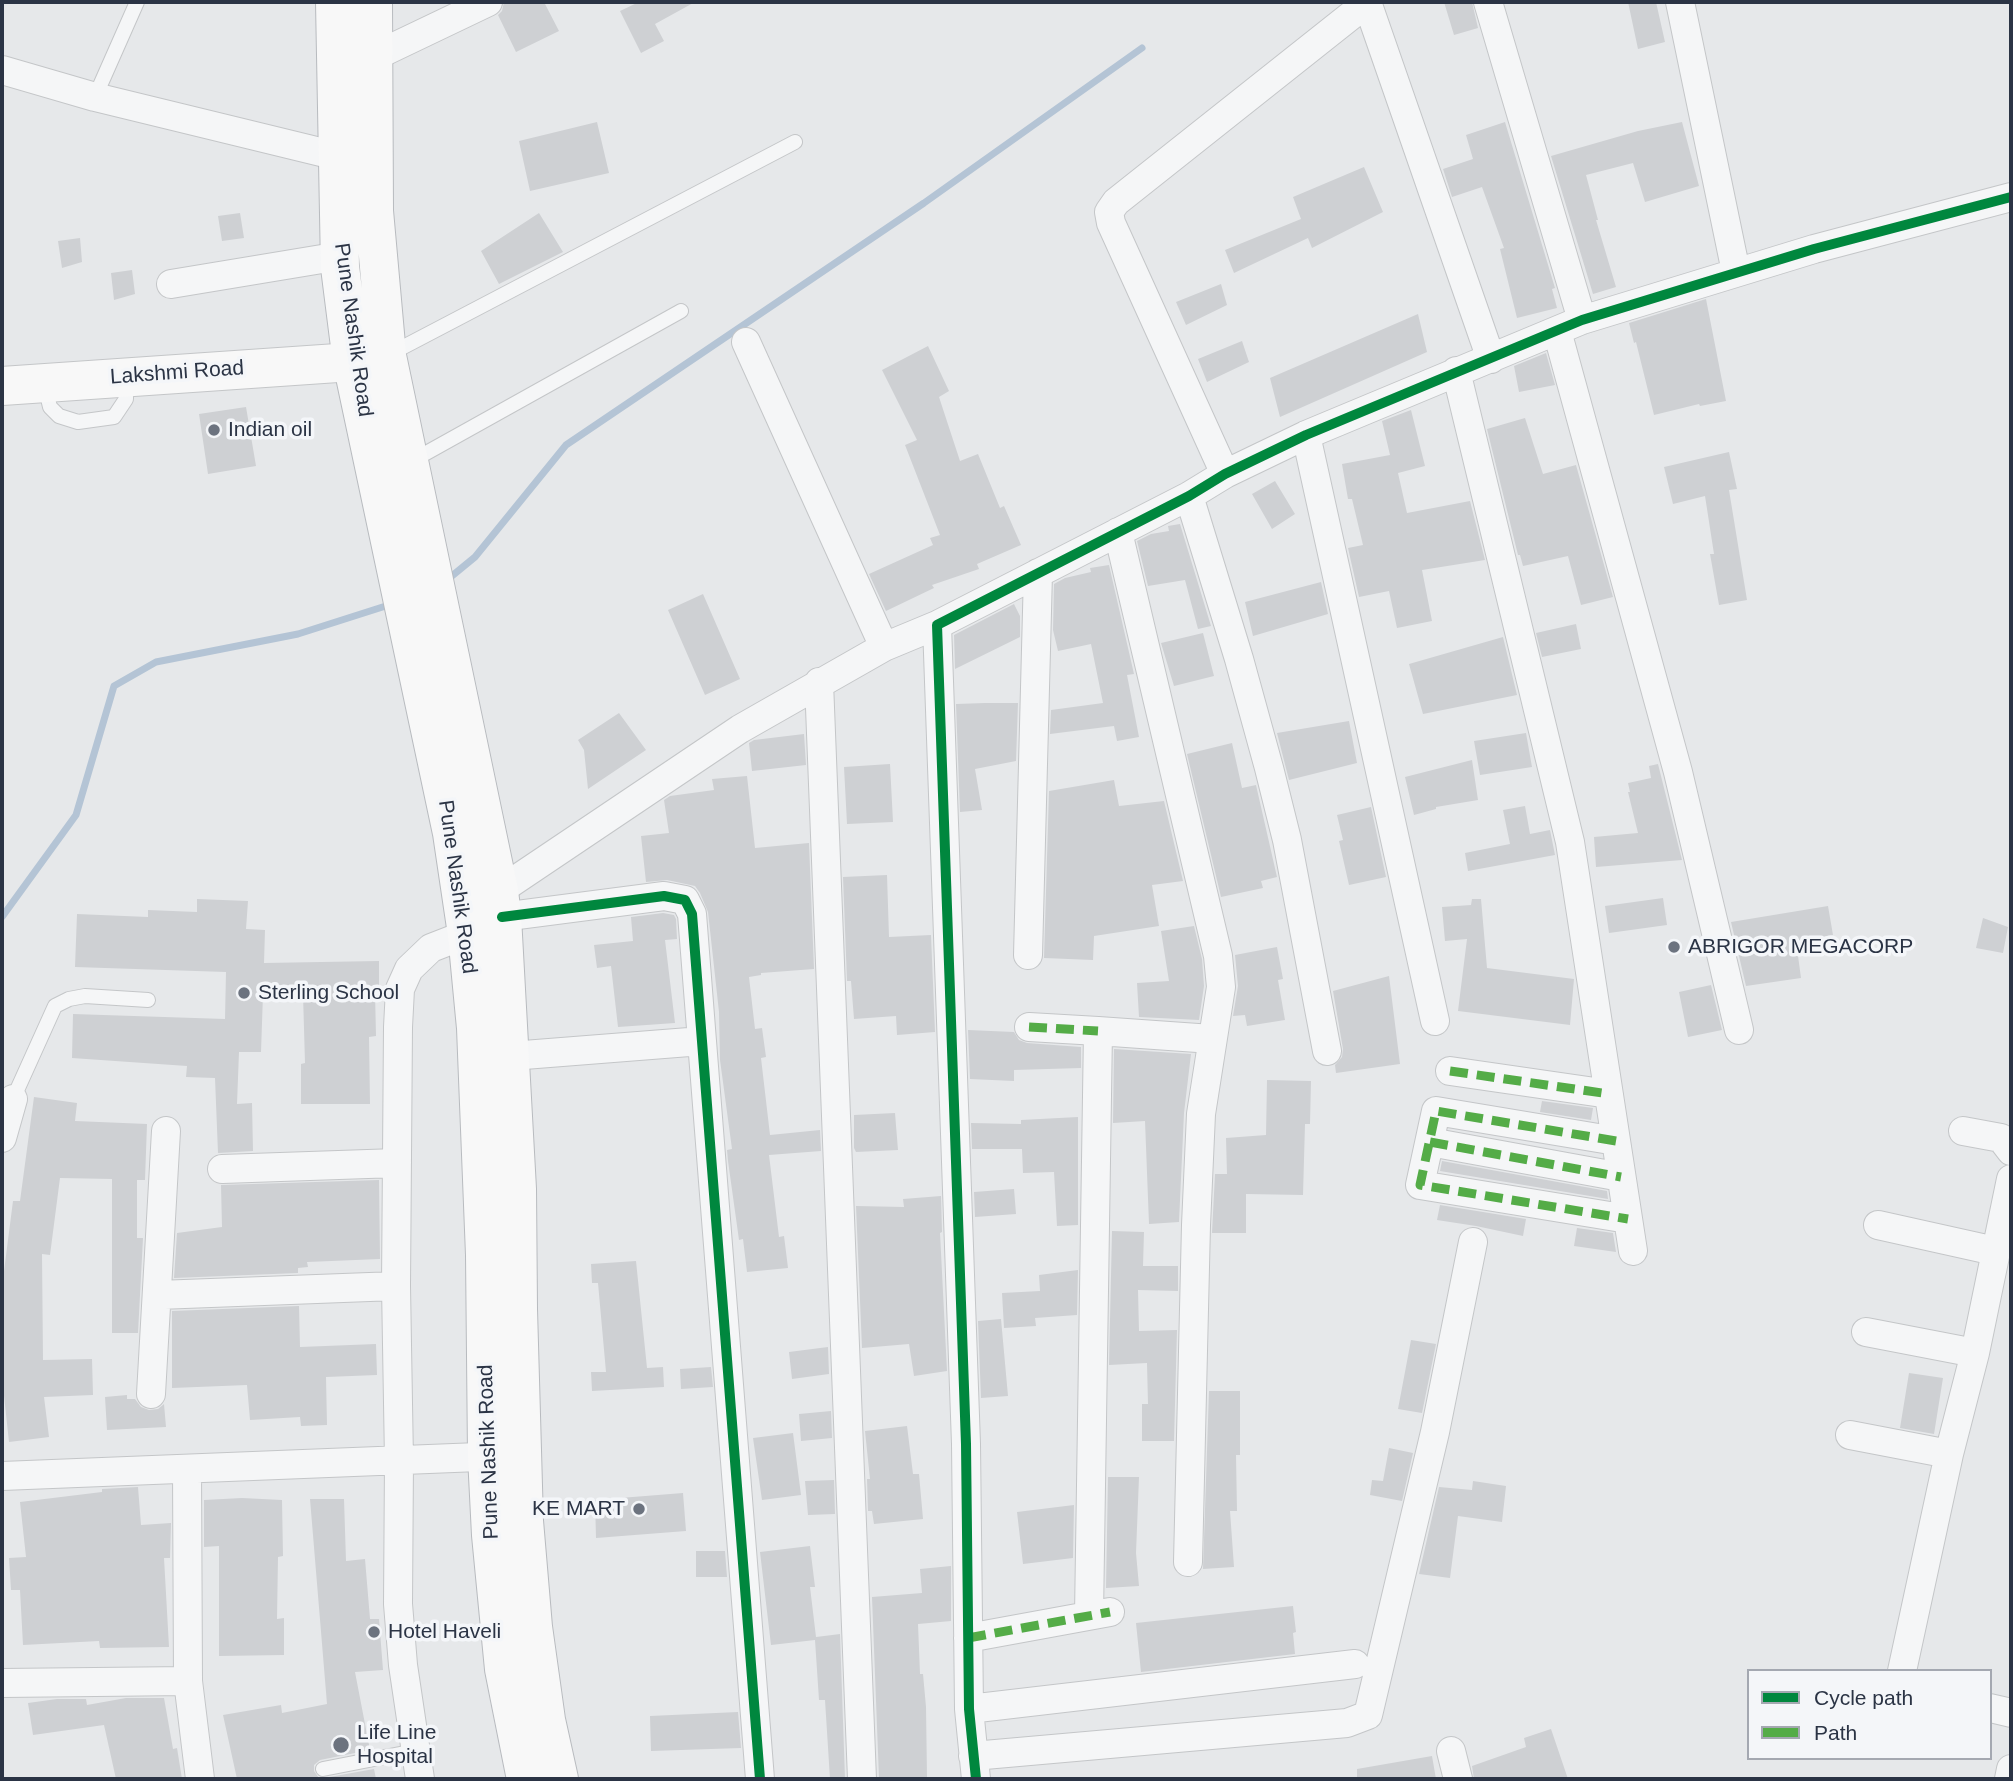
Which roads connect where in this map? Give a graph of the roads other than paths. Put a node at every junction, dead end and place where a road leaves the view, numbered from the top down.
1 (137, 2) edge
2 (335, 2) edge
3 (373, 2) edge
4 (488, 2) edge
5 (1367, 2) edge
6 (1488, 2) edge
7 (1681, 2) edge
8 (373, 57) junction
9 (2, 69) edge
10 (95, 97) junction
11 (795, 142) dead end
12 (337, 156) junction
13 (2011, 197) edge
14 (340, 256) junction
15 (1736, 272) junction
16 (171, 284) dead end
17 (681, 311) dead end
18 (1569, 325) junction
19 (746, 342) dead end
20 (370, 359) junction
21 (1491, 359) junction
22 (1456, 371) junction
23 (2, 386) edge
24 (1306, 435) junction
25 (409, 463) junction
26 (1225, 474) junction
27 (1189, 496) junction
28 (1118, 532) junction
29 (1038, 573) junction
30 (937, 625) junction
31 (884, 648) junction
32 (819, 682) junction
33 (500, 904) junction
34 (467, 934) junction
35 (1028, 955) dead end
36 (148, 1000) dead end
37 (1434, 1021) dead end
38 (1029, 1027) dead end
39 (1739, 1030) dead end
40 (1098, 1031) junction
41 (1212, 1039) junction
42 (702, 1041) junction
43 (1327, 1051) dead end
44 (511, 1056) junction
45 (1450, 1071) dead end
46 (1609, 1094) junction
47 (13, 1099) joint
48 (166, 1131) dead end
49 (1963, 1131) dead end
50 (2, 1138) edge
51 (1430, 1142) junction
52 (1616, 1142) junction
53 (2011, 1151) edge
54 (397, 1163) junction
55 (222, 1169) dead end
56 (1621, 1177) junction
57 (2011, 1179) edge
58 (1628, 1219) junction
59 (1878, 1226) dead end
60 (1473, 1242) dead end
61 (1633, 1251) dead end
62 (1995, 1251) junction
63 (396, 1286) junction
64 (158, 1295) junction
65 (1866, 1332) dead end
66 (1975, 1353) junction
67 (151, 1395) dead end
68 (1850, 1435) dead end
69 (1949, 1454) junction
70 (504, 1456) junction
71 (399, 1461) junction
72 (187, 1470) junction
73 (2, 1476) edge
74 (1188, 1562) dead end
75 (968, 1638) junction
76 (1355, 1664) dead end
77 (1902, 1669) edge
78 (188, 1681) junction
79 (2, 1683) edge
80 (1992, 1708) edge
81 (969, 1709) junction
82 (2011, 1713) edge
83 (415, 1751) junction
84 (1451, 1751) dead end
85 (974, 1768) edge
86 (323, 1769) dead end
87 (2011, 1769) edge
88 (200, 1779) edge
89 (421, 1779) edge
90 (526, 1779) edge
91 (559, 1779) edge
92 (760, 1779) edge
93 (862, 1779) edge
94 (1458, 1779) edge
95 (2009, 1779) edge

1 - 10 lane
2 - 12 main road, Pune Nashik Road
3 - 8 main road, Pune Nashik Road
4 - 8 street
5 - 21 street
5 - 26 street
6 - 18 street
7 - 15 street
8 - 20 main road, Pune Nashik Road
9 - 10 street
10 - 12 street
11 - 20 lane
12 - 14 main road, Pune Nashik Road
13 - 15 street
14 - 16 street
14 - 20 main road, Pune Nashik Road
15 - 18 street
17 - 25 lane
18 - 21 street
18 - 39 street
19 - 31 street
20 - 23 main road, Lakshmi Road
20 - 25 main road, Pune Nashik Road
20 - 34 main road, Pune Nashik Road
21 - 22 street
22 - 24 street
22 - 46 street
24 - 26 street
24 - 37 street
25 - 33 main road, Pune Nashik Road
26 - 27 street
27 - 28 street
27 - 43 street
28 - 29 street
28 - 41 street
29 - 30 street
29 - 35 street
30 - 31 street
30 - 75 street
31 - 32 street
32 - 33 street
32 - 93 street
33 - 42 street
33 - 44 main road, Pune Nashik Road
34 - 54 street
34 - 70 main road, Pune Nashik Road
36 - 47 lane
38 - 40 street
40 - 41 street
40 - 75 street
41 - 74 street
42 - 44 street
42 - 92 street
44 - 70 main road, Pune Nashik Road
45 - 46 street
46 - 52 street
47 - 50 street
48 - 64 street
49 - 53 street
51 - 52 street
51 - 56 street
51 - 58 street
52 - 56 street
54 - 55 street
54 - 63 street
56 - 58 street
57 - 62 street
58 - 61 street
59 - 62 street
60 - 85 street
62 - 66 street
63 - 64 street
63 - 71 street
64 - 67 street
65 - 66 street
66 - 69 street
68 - 69 street
69 - 77 street
70 - 71 street
70 - 90 main road, Pune Nashik Road
70 - 91 main road, Pune Nashik Road
71 - 72 street
71 - 83 street
72 - 73 street
72 - 78 street
75 - 81 street
76 - 81 street
78 - 79 street
78 - 88 street
80 - 82 street
81 - 85 street
83 - 86 lane
83 - 89 street
84 - 94 street
87 - 95 street

